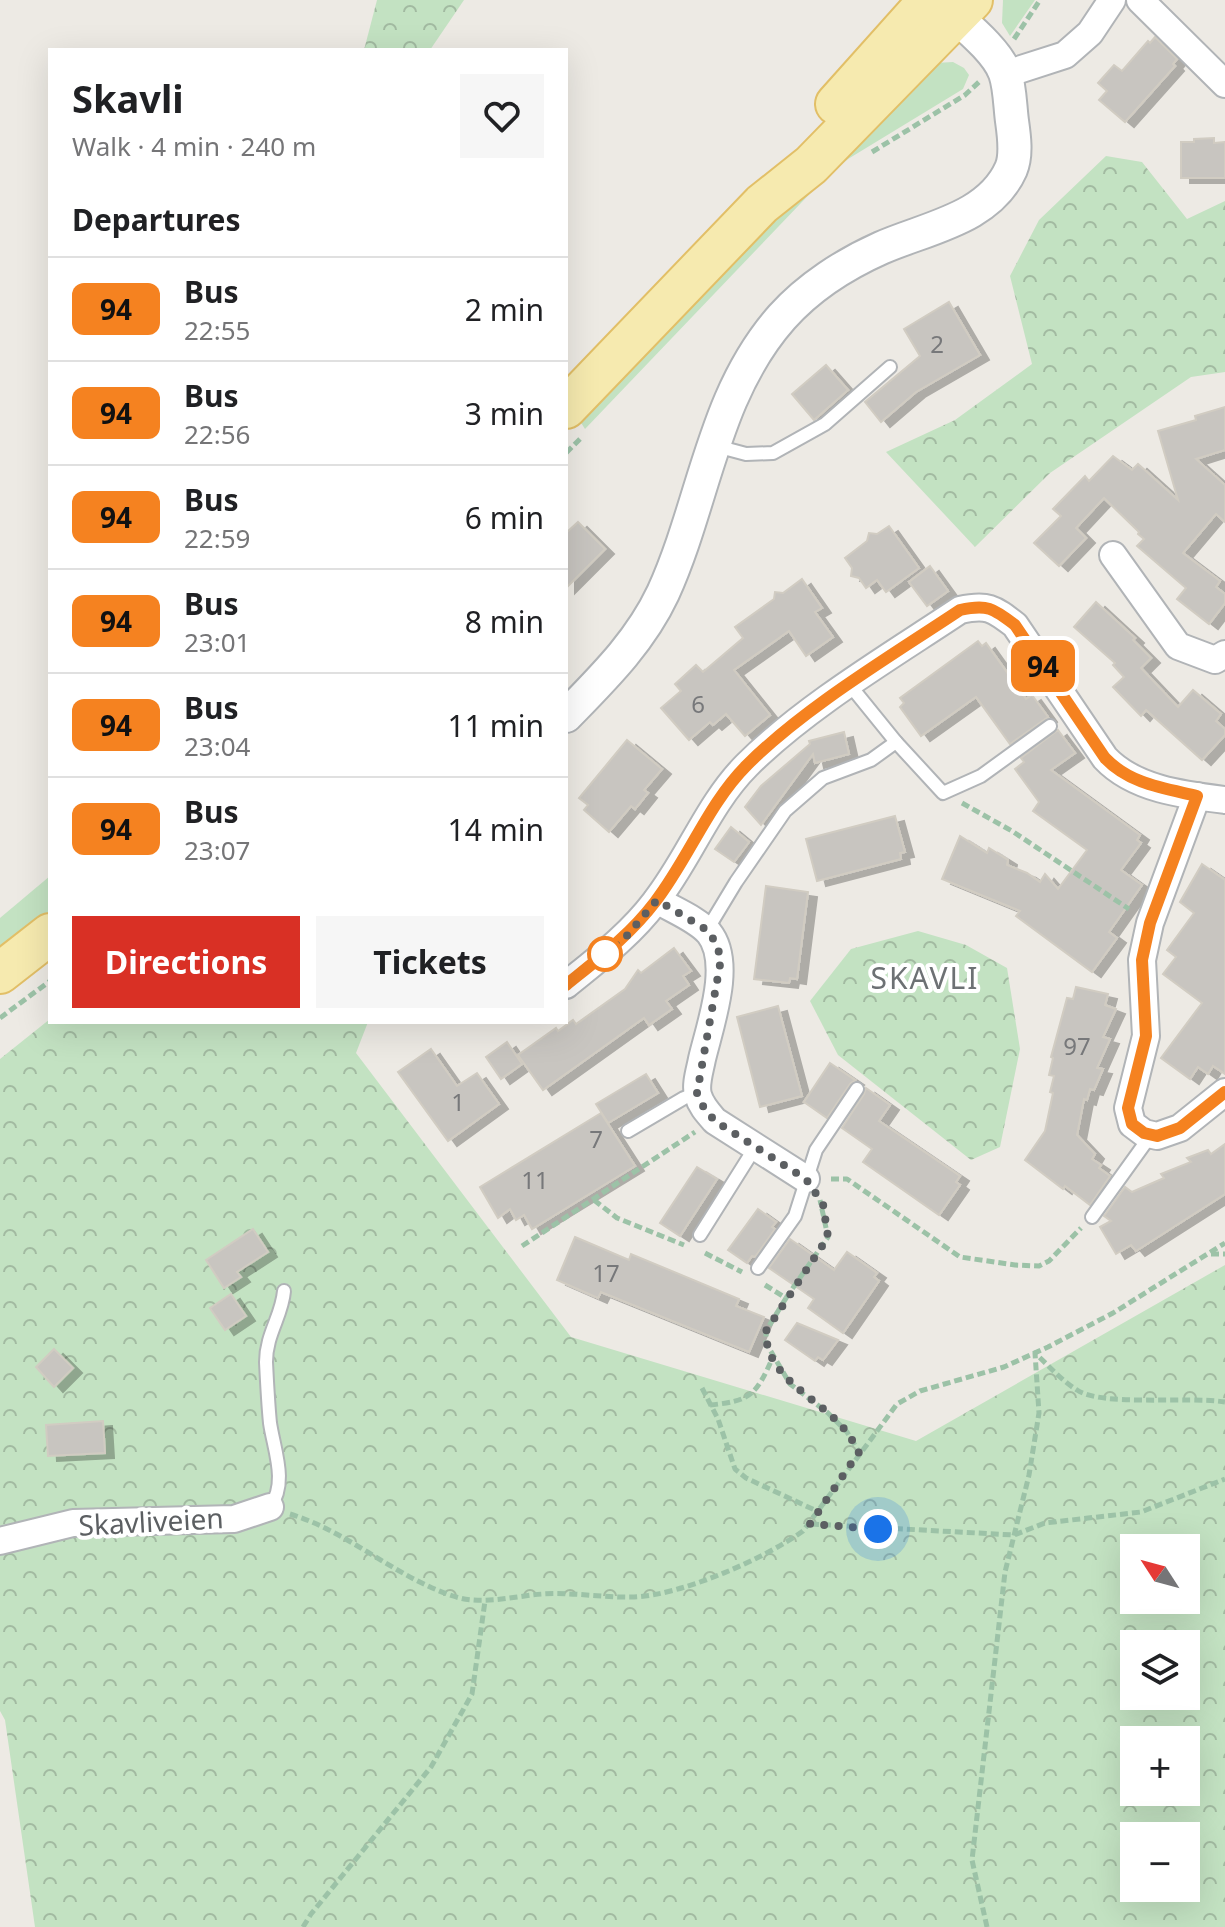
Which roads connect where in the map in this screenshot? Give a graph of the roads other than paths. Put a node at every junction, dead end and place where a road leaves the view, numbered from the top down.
1 (1112, 0) edge
2 (1140, 0) edge
3 (949, 4) edge
4 (1002, 68) junction
5 (1225, 84) edge
6 (890, 367) dead end
7 (577, 420) edge
8 (713, 445) junction
9 (1113, 555) dead end
10 (1225, 654) edge
11 (849, 684) junction
12 (568, 714) edge
13 (1050, 726) dead end
14 (896, 742) junction
15 (1197, 796) junction
16 (1225, 800) edge
17 (657, 900) junction
18 (707, 930) junction
19 (48, 936) edge
20 (0, 973) edge
21 (568, 983) edge
22 (857, 1089) dead end
23 (1225, 1092) edge
24 (704, 1104) junction
25 (628, 1131) dead end
26 (1151, 1134) junction
27 (756, 1146) junction
28 (806, 1179) junction
29 (1092, 1217) road end
30 (700, 1235) dead end
31 (752, 1271) road end
32 (284, 1291) dead end
33 (270, 1507) joint
34 (0, 1541) edge

1 - 4 street
2 - 5 street
3 - 4 street
3 - 7 main road
4 - 8 street
6 - 8 lane
8 - 12 street
9 - 10 street
11 - 14 lane
11 - 15 street
11 - 17 street
13 - 14 lane
14 - 18 lane
15 - 16 street
15 - 26 street
17 - 18 street
17 - 21 street
18 - 24 street
19 - 20 main road
22 - 28 lane
23 - 26 street
24 - 25 lane
24 - 27 street
26 - 29 lane
27 - 28 street
27 - 30 lane
28 - 31 lane
32 - 33 lane
33 - 34 street, Skavliveien

